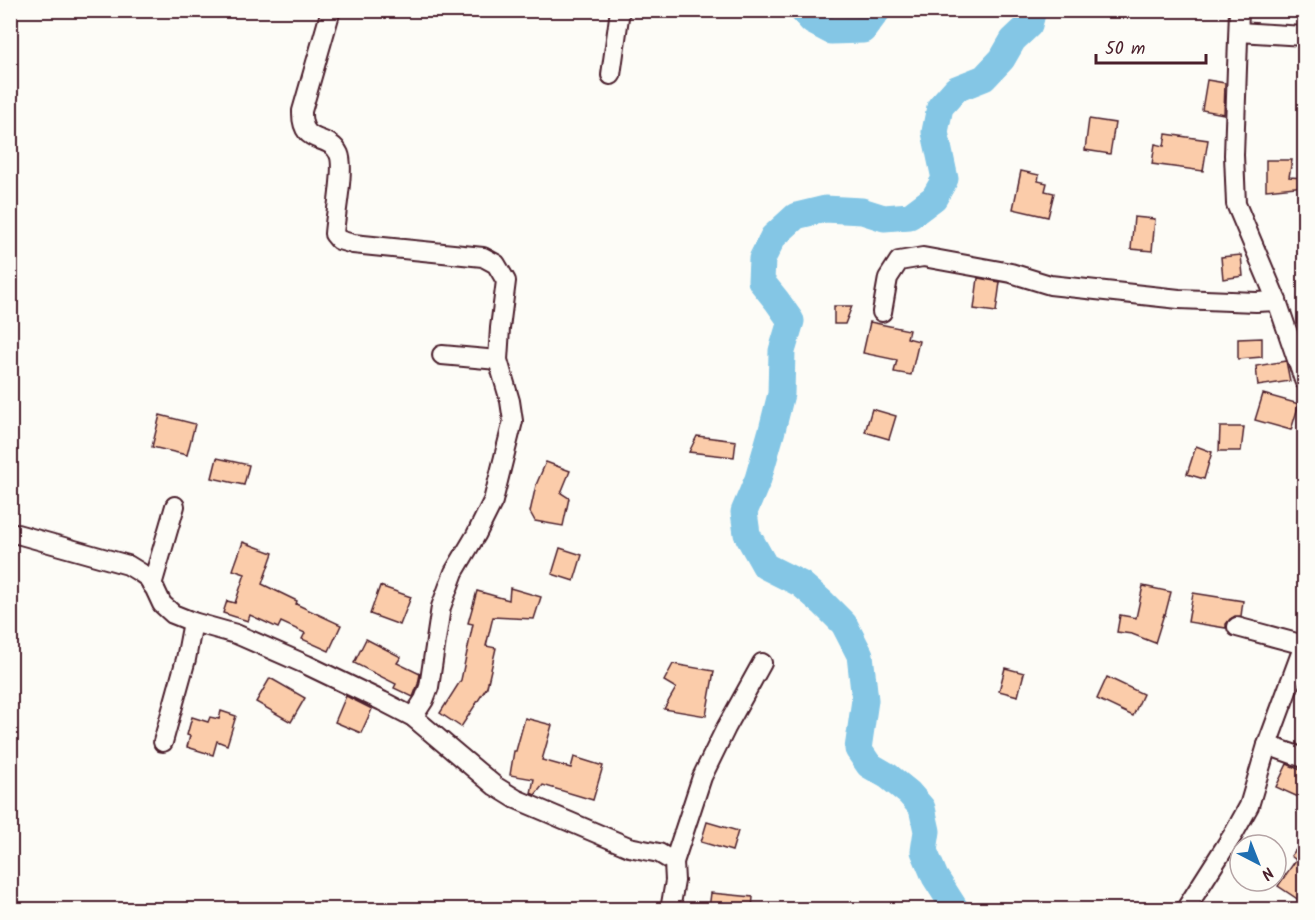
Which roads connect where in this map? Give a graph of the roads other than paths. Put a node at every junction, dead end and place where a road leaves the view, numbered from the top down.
1 (331, 10) edge
2 (620, 10) edge
3 (1239, 10) edge
4 (1239, 32) junction
5 (1305, 36) edge
6 (611, 75) dead end
7 (1277, 301) junction
8 (882, 312) dead end
9 (442, 355) dead end
10 (498, 360) junction
11 (1305, 380) edge
12 (175, 506) dead end
13 (10, 532) edge
14 (152, 585) junction
15 (194, 622) junction
16 (1237, 627) dead end
17 (1305, 645) edge
18 (762, 663) dead end
19 (413, 717) junction
20 (163, 742) dead end
21 (1267, 746) junction
22 (1305, 758) edge
23 (674, 862) junction
24 (670, 909) edge
25 (1185, 909) edge

1 - 10 street
2 - 6 street
3 - 4 street
4 - 5 street
4 - 7 street
7 - 8 street
7 - 11 street
9 - 10 street
10 - 19 street
12 - 14 street
13 - 14 street
14 - 15 street
15 - 19 street
15 - 20 street
16 - 17 street
17 - 21 street
18 - 23 street
19 - 23 street
21 - 22 street
21 - 25 street
23 - 24 street

